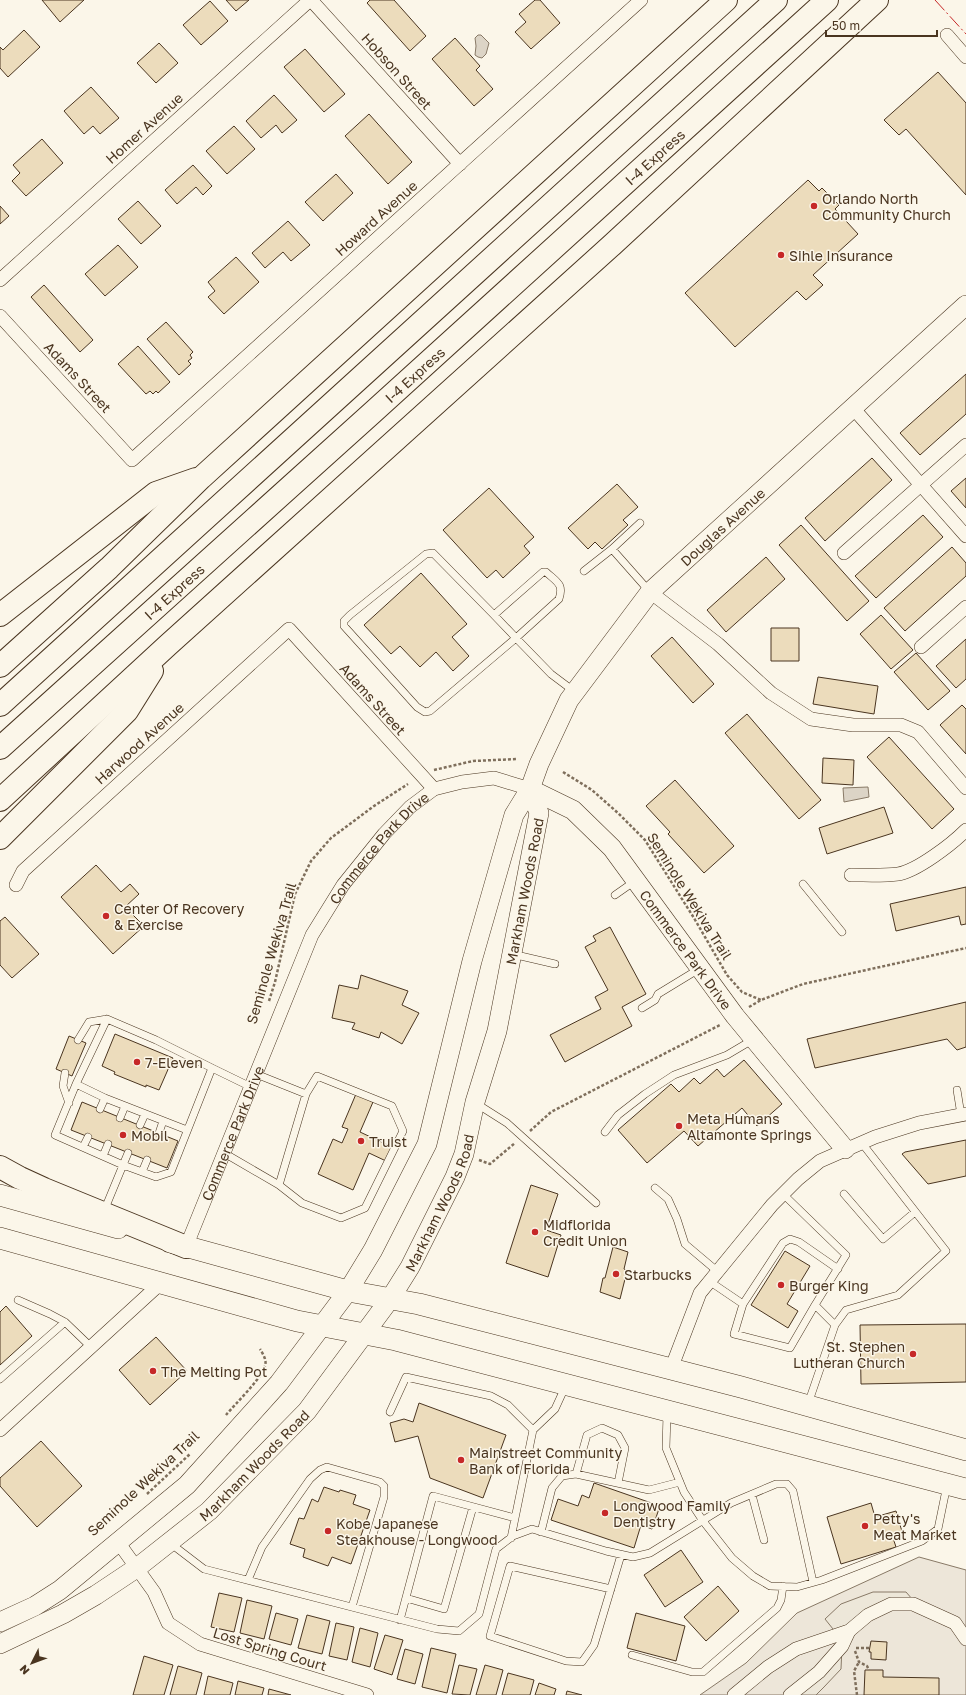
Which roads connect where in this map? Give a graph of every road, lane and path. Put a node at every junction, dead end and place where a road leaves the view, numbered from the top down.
1 (311, 0) edge
2 (641, 0) edge
3 (726, 0) edge
4 (776, 0) edge
5 (827, 0) edge
6 (877, 0) edge
7 (947, 35) dead end
8 (966, 57) edge
9 (460, 164) junction
10 (0, 280) edge
11 (966, 305) edge
12 (0, 316) edge
13 (853, 408) junction
14 (966, 445) edge
15 (132, 460) joint
16 (201, 478) junction
17 (922, 484) junction
18 (640, 523) dead end
19 (966, 536) edge
20 (612, 549) junction
21 (844, 554) dead end
22 (584, 571) dead end
23 (650, 592) junction
24 (966, 607) edge
25 (0, 615) edge
26 (494, 615) junction
27 (289, 629) joint
28 (516, 638) junction
29 (168, 645) junction
30 (921, 647) dead end
31 (0, 666) edge
32 (575, 692) junction
33 (0, 705) edge
34 (0, 748) edge
35 (517, 759) dead end
36 (433, 771) dead end
37 (563, 772) dead end
38 (408, 784) dead end
39 (966, 788) edge
40 (434, 789) junction
41 (530, 789) junction
42 (0, 800) edge
43 (966, 830) edge
44 (0, 838) edge
45 (851, 875) dead end
46 (636, 881) junction
47 (802, 884) dead end
48 (16, 885) dead end
49 (615, 895) dead end
50 (842, 932) dead end
51 (966, 948) edge
52 (512, 954) junction
53 (555, 964) dead end
54 (699, 968) junction
55 (268, 1003) dead end
56 (642, 1008) dead end
57 (107, 1019) junction
58 (721, 1024) dead end
59 (754, 1039) junction
60 (78, 1040) dead end
61 (212, 1068) junction
62 (66, 1073) dead end
63 (256, 1074) junction
64 (76, 1084) junction
65 (251, 1087) junction
66 (957, 1090) dead end
67 (306, 1094) junction
68 (105, 1098) junction
69 (475, 1102) junction
70 (69, 1103) junction
71 (125, 1106) junction
72 (100, 1109) dead end
73 (145, 1114) junction
74 (964, 1114) edge
75 (120, 1118) dead end
76 (164, 1121) junction
77 (140, 1126) dead end
78 (187, 1130) junction
79 (605, 1132) dead end
80 (159, 1133) dead end
81 (88, 1137) dead end
82 (522, 1137) junction
83 (108, 1144) dead end
84 (853, 1146) junction
85 (83, 1147) junction
86 (128, 1153) dead end
87 (224, 1153) junction
88 (103, 1156) junction
89 (147, 1160) dead end
90 (490, 1164) dead end
91 (123, 1165) junction
92 (0, 1167) edge
93 (142, 1172) junction
94 (279, 1186) junction
95 (655, 1188) dead end
96 (783, 1194) junction
97 (844, 1194) dead end
98 (0, 1195) edge
99 (596, 1203) dead end
100 (915, 1212) junction
101 (101, 1217) junction
102 (0, 1238) edge
103 (186, 1247) junction
104 (838, 1269) junction
105 (713, 1276) junction
106 (162, 1283) junction
107 (348, 1291) junction
108 (390, 1299) junction
109 (18, 1300) dead end
110 (743, 1304) junction
111 (815, 1305) junction
112 (65, 1322) junction
113 (835, 1325) junction
114 (321, 1327) junction
115 (363, 1335) junction
116 (91, 1347) junction
117 (260, 1349) dead end
118 (671, 1369) junction
119 (0, 1379) edge
120 (566, 1385) junction
121 (808, 1406) junction
122 (390, 1412) dead end
123 (667, 1412) junction
124 (224, 1416) dead end
125 (0, 1430) edge
126 (533, 1430) junction
127 (194, 1450) dead end
128 (966, 1450) edge
129 (576, 1474) junction
130 (680, 1482) junction
131 (618, 1483) junction
132 (957, 1486) edge
133 (752, 1494) junction
134 (145, 1496) dead end
135 (473, 1507) junction
136 (515, 1518) junction
137 (703, 1521) junction
138 (541, 1532) junction
139 (511, 1538) junction
140 (764, 1540) dead end
141 (118, 1542) junction
142 (170, 1543) junction
143 (621, 1555) junction
144 (138, 1567) junction
145 (248, 1580) junction
146 (813, 1582) junction
147 (783, 1586) junction
148 (611, 1589) junction
149 (406, 1598) junction
150 (352, 1607) junction
151 (400, 1620) junction
152 (0, 1622) edge
153 (849, 1631) junction
154 (966, 1639) edge
155 (0, 1644) edge
156 (870, 1648) dead end
157 (632, 1655) dead end
158 (859, 1662) junction
159 (869, 1670) dead end
160 (367, 1695) edge
161 (734, 1695) edge
162 (790, 1695) edge
163 (857, 1695) edge

1 - 9 street, Hobson Street
1 - 10 street, Homer Avenue
2 - 9 street, Howard Avenue
3 - 16 highway
4 - 33 highway
5 - 34 highway, I-4 Express
6 - 29 highway
7 - 8 street
9 - 15 street, Howard Avenue
11 - 13 main road, Douglas Avenue
12 - 15 street, Adams Street
13 - 17 street
13 - 23 main road, Douglas Avenue
14 - 17 street
16 - 25 highway
16 - 31 highway
17 - 19 street
17 - 21 street
18 - 20 lane
20 - 22 lane
20 - 23 lane
23 - 32 main road, Douglas Avenue
23 - 39 street
24 - 30 street
26 - 28 lane
26 - 28 lane
26 - 28 lane
27 - 40 street, Adams Street
27 - 48 street, Harwood Avenue
28 - 32 lane
29 - 42 highway
29 - 44 highway
32 - 41 main road, Douglas Avenue
35 - 36 path
37 - 51 path, Seminole Wekiva Trail
38 - 55 path, Seminole Wekiva Trail
40 - 41 street, Commerce Park Drive
40 - 63 street, Commerce Park Drive
41 - 46 main road, Commerce Park Drive
41 - 52 main road, Markham Woods Road
41 - 107 main road, Markham Woods Road
43 - 45 street
46 - 49 lane
46 - 54 main road, Commerce Park Drive
47 - 50 lane
52 - 53 lane
52 - 69 main road, Markham Woods Road
54 - 56 lane
54 - 59 main road, Commerce Park Drive
57 - 60 lane
57 - 61 lane
57 - 64 lane
58 - 82 path
59 - 79 lane
59 - 84 main road, Commerce Park Drive
61 - 65 lane
61 - 78 lane
62 - 70 lane
63 - 65 street, Commerce Park Drive
63 - 67 lane
64 - 68 lane
64 - 70 lane
65 - 87 street, Commerce Park Drive
66 - 74 lane
67 - 94 lane
67 - 94 lane
68 - 71 lane
68 - 72 lane
69 - 82 lane
69 - 108 main road, Markham Woods Road
70 - 85 lane
71 - 73 lane
71 - 75 lane
73 - 76 lane
73 - 77 lane
74 - 84 street
76 - 78 lane
76 - 80 lane
78 - 93 lane
81 - 85 lane
82 - 90 path
82 - 99 lane
83 - 88 lane
84 - 96 street
84 - 100 lane
85 - 88 lane
86 - 91 lane
87 - 94 lane
87 - 103 street, Commerce Park Drive
88 - 91 lane
89 - 93 lane
91 - 93 lane
91 - 101 lane
92 - 101 highway
95 - 105 lane
96 - 104 lane
96 - 105 street
97 - 100 lane
98 - 101 main road
100 - 113 lane
101 - 103 highway
102 - 106 main road
103 - 107 main road
104 - 110 lane
104 - 111 lane
105 - 110 lane
105 - 118 street
106 - 114 main road
106 - 116 street
107 - 108 main road
107 - 114 main road, Markham Woods Road
108 - 115 main road, Markham Woods Road
108 - 118 main road
109 - 112 lane
110 - 111 lane
111 - 113 lane
112 - 116 lane
112 - 119 lane
113 - 121 lane
114 - 115 main road
114 - 141 main road, Markham Woods Road
115 - 120 main road
115 - 142 main road, Markham Woods Road
116 - 125 street
117 - 124 path
118 - 121 main road
120 - 123 main road
120 - 126 lane
121 - 128 main road
122 - 126 lane
123 - 130 lane
123 - 132 main road
126 - 136 lane
127 - 134 path, Seminole Wekiva Trail
129 - 131 lane
129 - 131 lane
129 - 138 lane
130 - 131 lane
130 - 137 lane
132 - 146 lane
133 - 137 lane
133 - 140 lane
133 - 146 lane
135 - 136 lane
135 - 149 lane
135 - 149 lane
136 - 139 lane
137 - 143 lane
137 - 147 lane
138 - 139 lane
138 - 143 lane
139 - 151 lane
141 - 144 street
141 - 152 main road, Markham Woods Road
142 - 144 main road, Markham Woods Road
142 - 145 lane
143 - 148 lane
144 - 155 main road, Markham Woods Road
144 - 160 street, Lost Spring Court
145 - 150 lane
145 - 150 lane
146 - 147 lane
147 - 157 lane
148 - 148 lane
149 - 151 lane
150 - 151 lane
153 - 154 street
153 - 161 street
153 - 162 street
156 - 158 path
158 - 159 path
158 - 163 path

